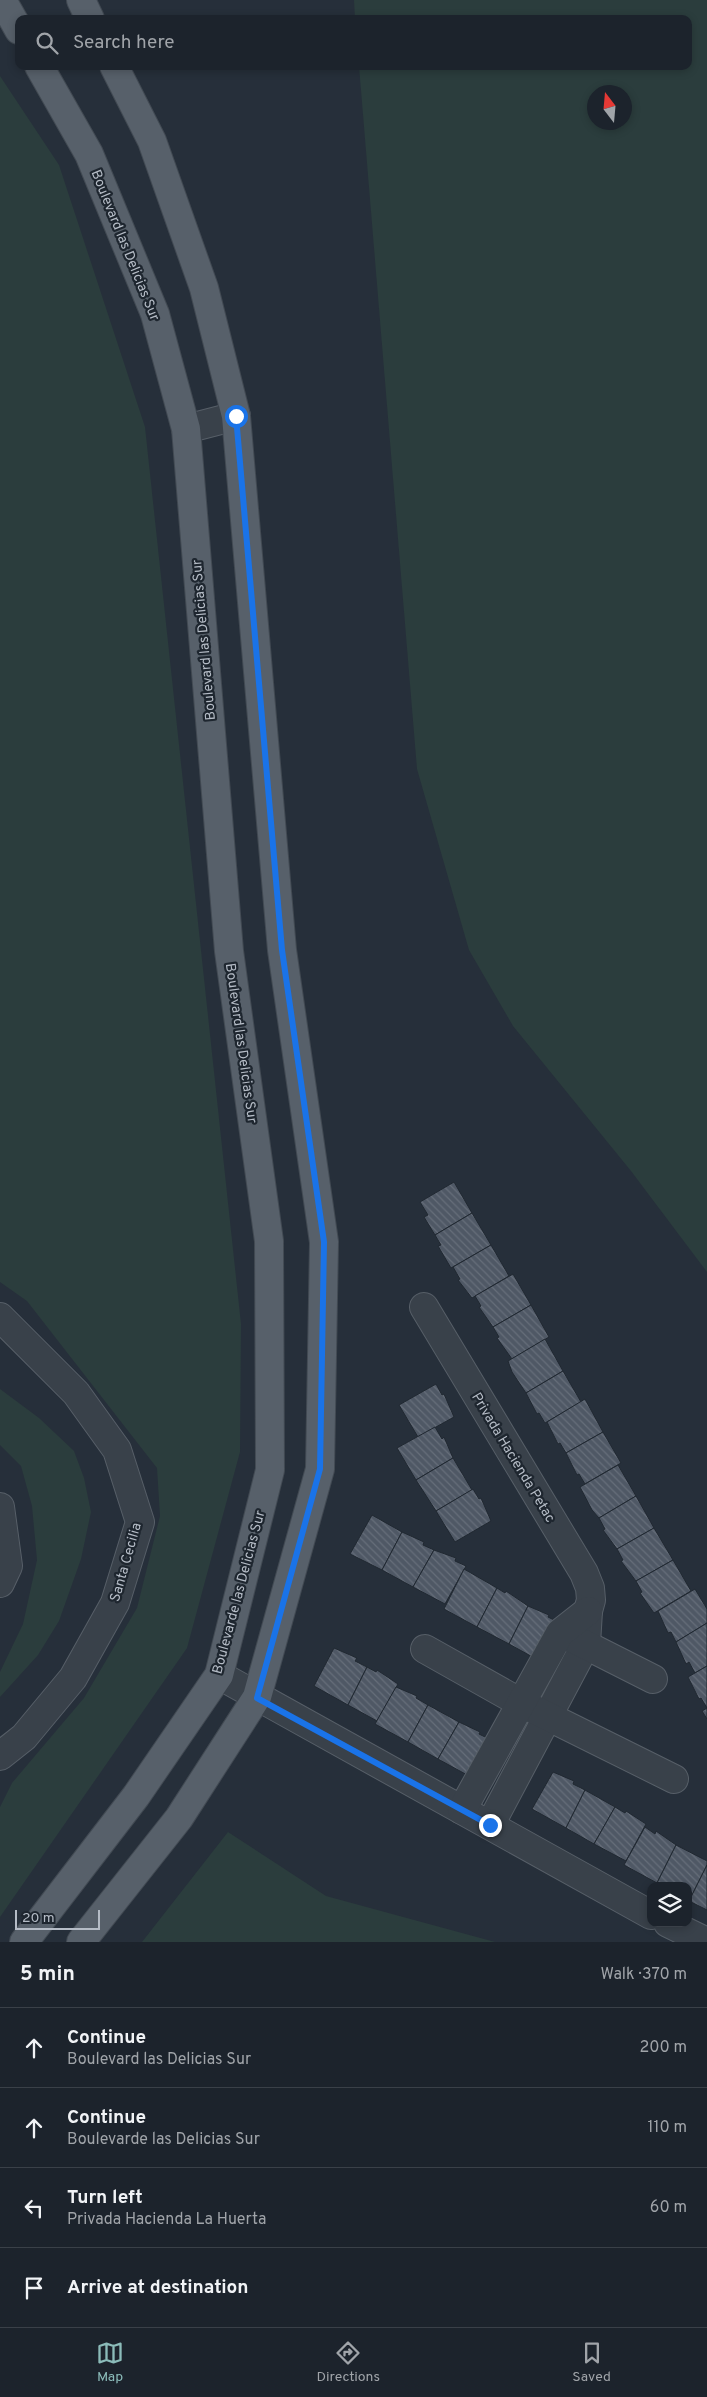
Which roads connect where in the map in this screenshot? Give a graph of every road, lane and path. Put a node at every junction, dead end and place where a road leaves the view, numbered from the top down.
1 (2, 0) edge
2 (80, 0) edge
3 (88, 15) edge
4 (15, 23) edge
5 (42, 70) edge
6 (116, 70) edge
7 (236, 416) junction
8 (186, 429) junction
9 (269, 1241) joint
10 (424, 1307) dead end
11 (0, 1317) edge
12 (0, 1508) edge
13 (0, 1583) edge
14 (588, 1611) junction
15 (560, 1633) junction
16 (586, 1644) junction
17 (425, 1649) dead end
18 (219, 1674) junction
19 (653, 1679) dead end
20 (257, 1698) junction
21 (521, 1703) junction
22 (547, 1716) junction
23 (0, 1756) edge
24 (674, 1779) dead end
25 (462, 1810) junction
26 (490, 1825) junction
27 (647, 1913) edge
28 (676, 1927) edge
29 (24, 1942) edge
30 (81, 1942) edge
31 (707, 1942) edge

1 - 4 main road
2 - 3 main road
5 - 8 main road, Boulevard las Delicias Sur
6 - 7 main road
7 - 8 street
7 - 20 main road
8 - 9 main road, Boulevard las Delicias Sur
9 - 18 main road, Boulevarde las Delicias Sur
10 - 14 street, Privada Hacienda Petac
11 - 23 street, Santa Cecilia
12 - 13 street
14 - 15 street
14 - 16 street, Privada Hacienda Petac
15 - 16 street
15 - 21 street
16 - 19 street
16 - 22 street, Privada Hacienda Petac
17 - 21 street
18 - 20 street
18 - 29 main road, Boulevarde las Delicias Sur
20 - 25 street
20 - 30 main road
21 - 22 street
21 - 25 street
22 - 24 street
22 - 26 street, Privada Hacienda Petac
25 - 26 street
26 - 27 street
28 - 31 street

